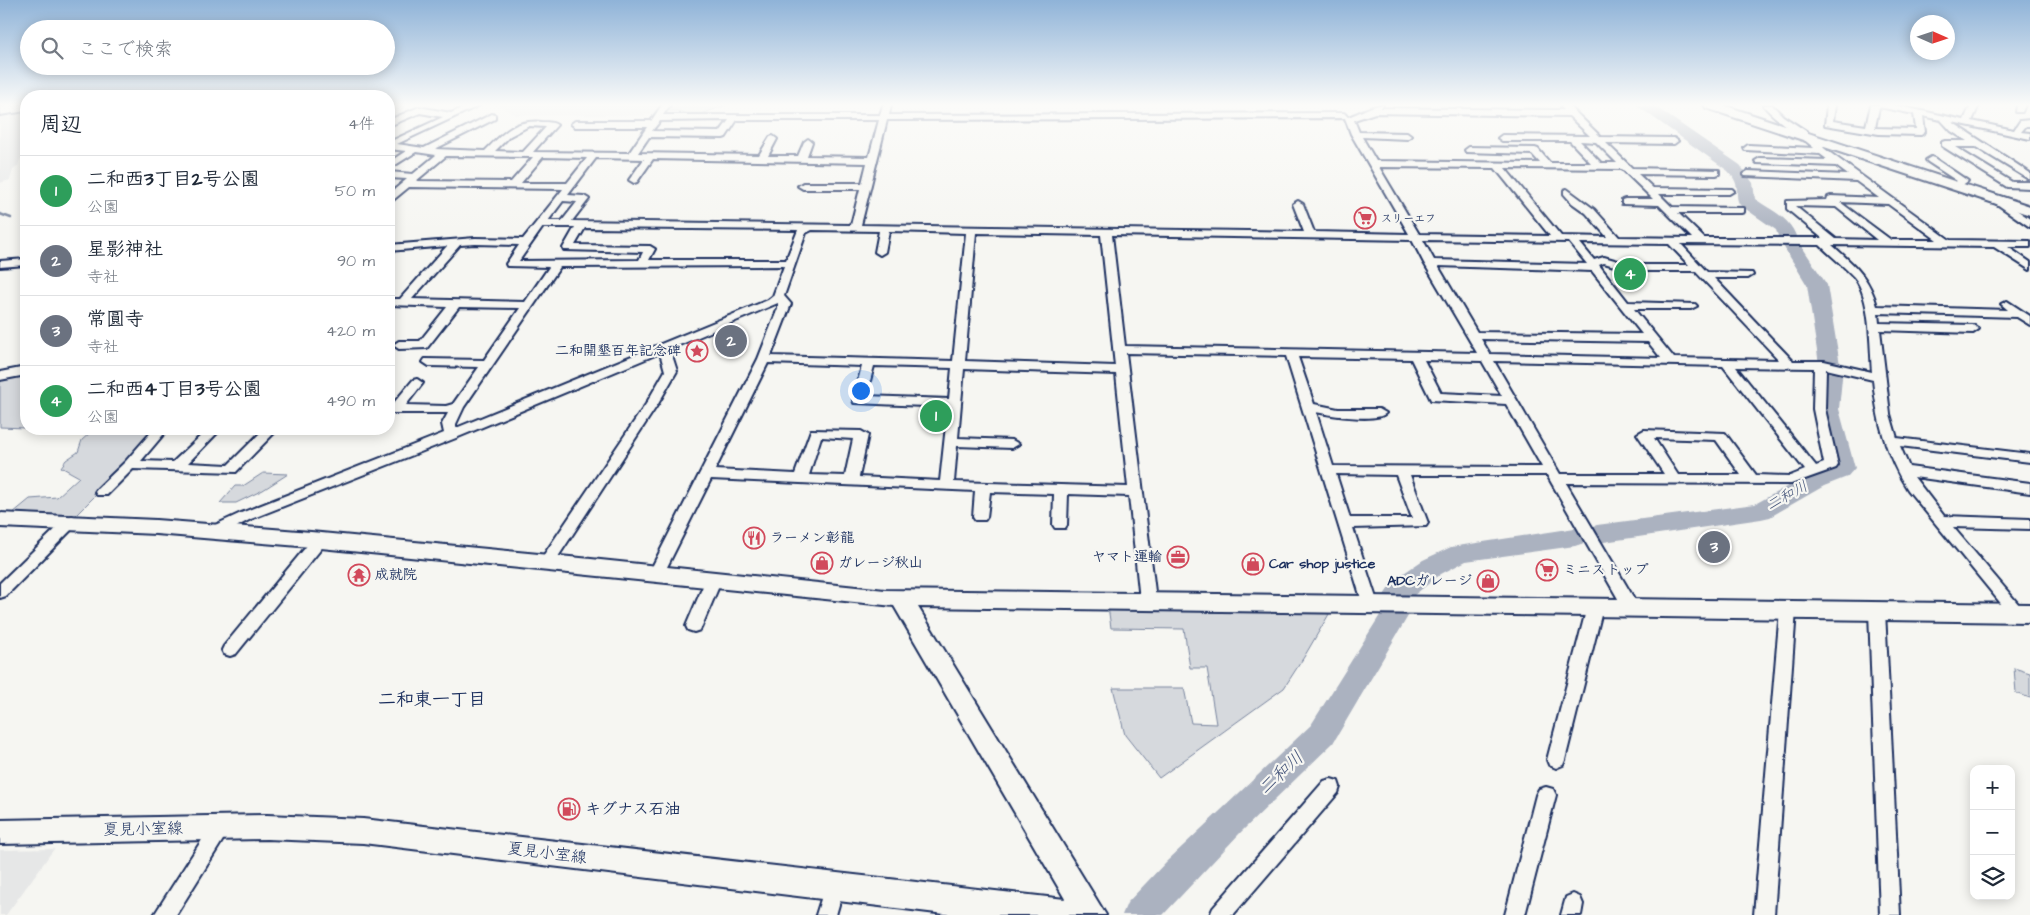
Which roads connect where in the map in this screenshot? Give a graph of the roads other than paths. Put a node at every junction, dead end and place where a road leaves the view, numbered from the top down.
1 (407, 148) edge
2 (431, 148) edge
3 (493, 148) edge
4 (532, 148) edge
5 (595, 148) edge
6 (637, 148) edge
7 (768, 148) edge
8 (806, 148) edge
9 (876, 148) edge
10 (1363, 148) edge
11 (1581, 148) edge
12 (1606, 148) edge
13 (1748, 148) dead end
14 (1819, 148) edge
15 (1838, 148) edge
16 (1951, 148) edge
17 (1984, 148) edge
18 (415, 149) junction
19 (426, 150) junction
20 (1469, 150) dead end
21 (1488, 150) junction
22 (1822, 150) junction
23 (444, 153) junction
24 (487, 154) junction
25 (526, 154) junction
26 (542, 154) junction
27 (592, 154) junction
28 (632, 155) junction
29 (651, 155) junction
30 (763, 158) junction
31 (802, 158) junction
32 (873, 160) junction
33 (1931, 160) dead end
34 (1760, 161) dead end
35 (395, 162) edge
36 (1372, 164) junction
37 (1840, 164) junction
38 (1499, 165) junction
39 (1548, 166) junction
40 (1599, 166) junction
41 (1628, 169) junction
42 (1716, 172) dead end
43 (1748, 174) dead end
44 (395, 176) edge
45 (2030, 177) edge
46 (1860, 178) junction
47 (410, 180) junction
48 (634, 180) dead end
49 (514, 185) junction
50 (2030, 185) edge
51 (569, 186) junction
52 (802, 186) dead end
53 (866, 186) junction
54 (1955, 186) junction
55 (1650, 191) junction
56 (1729, 191) dead end
57 (1567, 192) dead end
58 (395, 194) edge
59 (560, 198) junction
60 (1820, 199) dead end
61 (1997, 200) junction
62 (1891, 201) junction
63 (1624, 202) dead end
64 (1298, 204) dead end
65 (1665, 206) junction
66 (1740, 210) dead end
67 (2030, 211) edge
68 (541, 224) junction
69 (565, 224) junction
70 (582, 224) junction
71 (2030, 224) edge
72 (807, 227) junction
73 (856, 227) junction
74 (885, 228) junction
75 (971, 229) junction
76 (1106, 231) junction
77 (1310, 234) junction
78 (1414, 235) junction
79 (1558, 238) junction
80 (1572, 239) junction
81 (1615, 240) junction
82 (1700, 240) junction
83 (1672, 241) junction
84 (1788, 241) joint
85 (1827, 241) junction
86 (457, 242) junction
87 (526, 242) junction
88 (1887, 242) junction
89 (1946, 242) junction
90 (1995, 243) junction
91 (2030, 244) edge
92 (395, 247) edge
93 (880, 252) dead end
94 (20, 262) edge
95 (789, 263) junction
96 (1430, 263) junction
97 (0, 264) edge
98 (642, 264) junction
99 (556, 265) junction
100 (1594, 266) junction
101 (2030, 267) edge
102 (1701, 272) junction
103 (1748, 276) dead end
104 (778, 297) junction
105 (395, 302) edge
106 (403, 302) junction
107 (456, 304) junction
108 (2007, 304) dead end
109 (529, 305) junction
110 (1625, 305) junction
111 (1691, 306) dead end
112 (1872, 309) junction
113 (2020, 314) junction
114 (2030, 322) edge
115 (1874, 326) junction
116 (1973, 329) dead end
117 (1471, 335) junction
118 (1652, 338) junction
119 (399, 345) dead end
120 (662, 348) junction
121 (1119, 349) junction
122 (1291, 353) junction
123 (1416, 356) junction
124 (1484, 357) junction
125 (764, 359) junction
126 (1670, 361) junction
127 (429, 362) dead end
128 (869, 362) junction
129 (1727, 363) junction
130 (488, 364) junction
131 (1790, 364) junction
132 (959, 365) junction
133 (1828, 366) junction
134 (1122, 370) junction
135 (20, 372) edge
136 (0, 376) edge
137 (1880, 378) junction
138 (417, 383) dead end
139 (1509, 400) junction
140 (955, 403) junction
141 (395, 406) edge
142 (458, 407) junction
143 (1309, 407) junction
144 (395, 409) edge
145 (1379, 414) dead end
146 (156, 435) edge
147 (209, 435) edge
148 (265, 435) edge
149 (451, 435) junction
150 (952, 442) junction
151 (1891, 442) junction
152 (1012, 444) dead end
153 (2030, 458) edge
154 (130, 465) junction
155 (177, 466) junction
156 (1329, 470) junction
157 (1401, 470) junction
158 (1904, 471) junction
159 (1814, 472) junction
160 (705, 474) junction
161 (1552, 474) junction
162 (1673, 478) junction
163 (800, 479) junction
164 (1752, 480) junction
165 (852, 481) junction
166 (947, 486) junction
167 (983, 487) junction
168 (2030, 488) edge
169 (1061, 490) junction
170 (102, 492) dead end
171 (1135, 492) junction
172 (980, 517) dead end
173 (0, 520) edge
174 (72, 521) junction
175 (1940, 521) junction
176 (1344, 523) junction
177 (2030, 524) edge
178 (1060, 525) dead end
179 (218, 530) junction
180 (320, 540) junction
181 (547, 562) junction
182 (657, 573) junction
183 (714, 579) junction
184 (0, 592) edge
185 (901, 598) junction
186 (1148, 600) junction
187 (1370, 604) junction
188 (1595, 607) junction
189 (1632, 607) junction
190 (1788, 610) junction
191 (1877, 611) junction
192 (2024, 613) edge
193 (694, 626) dead end
194 (230, 650) dead end
195 (1556, 760) dead end
196 (1331, 787) dead end
197 (1546, 795) dead end
198 (220, 828) junction
199 (0, 832) edge
200 (834, 887) junction
201 (934, 907) edge
202 (164, 915) edge
203 (826, 915) edge
204 (1091, 915) edge
205 (1220, 915) edge
206 (1515, 915) edge
207 (1764, 915) edge
208 (1890, 915) edge

1 - 18 street
2 - 19 street
3 - 24 street
4 - 25 street
5 - 27 street
6 - 28 street
7 - 30 street
8 - 31 street
9 - 32 street
10 - 36 street
11 - 40 street
12 - 41 street
13 - 22 street
14 - 22 street
15 - 54 street
16 - 50 street
17 - 45 street
18 - 19 street
18 - 35 street
19 - 23 street
20 - 21 street
21 - 38 street
21 - 39 street
22 - 37 street
23 - 24 street
23 - 47 street
24 - 25 street
25 - 26 street
26 - 27 street
26 - 49 street
27 - 28 street
27 - 51 street
28 - 29 street
29 - 30 street
29 - 48 street
30 - 31 street
31 - 32 street
32 - 53 street
33 - 54 street
34 - 37 street
36 - 38 street
36 - 78 street
37 - 46 street
38 - 39 street
38 - 79 street
39 - 40 street
40 - 41 street
41 - 42 street
41 - 55 street
43 - 46 street
44 - 47 street
46 - 62 street
47 - 49 street
47 - 58 street
49 - 51 street
51 - 59 street
52 - 53 street
53 - 73 street
54 - 61 street
55 - 56 street
55 - 65 street
57 - 81 street
59 - 68 street
59 - 69 street
60 - 62 street
61 - 67 street
61 - 71 street
62 - 89 street
63 - 65 street
64 - 77 street
65 - 66 street
65 - 82 street
68 - 69 street
68 - 87 street
69 - 70 street
70 - 72 street
70 - 98 street
72 - 73 street
72 - 95 street
73 - 74 street
74 - 75 street
74 - 93 street
75 - 76 street
75 - 132 street
76 - 77 street
76 - 121 street
77 - 78 street
78 - 79 street
78 - 96 street
79 - 80 street
80 - 81 street
80 - 100 street
81 - 83 street
82 - 83 street
82 - 84 street
83 - 102 street
84 - 85 street
85 - 88 street
85 - 88 street
85 - 112 street
86 - 87 street
86 - 92 street
86 - 106 street
87 - 99 street
88 - 89 street
89 - 90 street
90 - 91 street
90 - 101 street
94 - 97 street
95 - 98 street
95 - 104 street
96 - 100 street
96 - 117 street
98 - 99 street
99 - 109 street
100 - 102 street
100 - 110 street
102 - 103 street
102 - 131 street
104 - 120 street
104 - 125 street
105 - 106 street
106 - 107 street
107 - 109 street
107 - 119 street
108 - 113 street
109 - 130 street
110 - 111 street
110 - 118 street
112 - 113 street
112 - 115 street
113 - 114 street
115 - 116 street
115 - 137 street
117 - 118 street
117 - 124 street
118 - 126 street
120 - 149 street
120 - 181 street
121 - 122 street
121 - 134 street
122 - 123 street
122 - 143 street
123 - 124 street
123 - 139 street
124 - 126 street
124 - 139 street
125 - 128 street
125 - 160 street
126 - 129 street
127 - 130 street
128 - 132 street
128 - 140 street
129 - 131 street
129 - 159 street
130 - 142 street
131 - 133 street
132 - 134 street
132 - 140 street
133 - 137 street
133 - 159 street
134 - 171 street
135 - 136 street
137 - 151 street
138 - 141 street
139 - 161 street
140 - 150 street
142 - 144 street
142 - 149 street
143 - 145 street
143 - 156 street
146 - 154 street
147 - 155 street
148 - 155 street
149 - 179 street
150 - 152 street
150 - 166 street
151 - 153 street
151 - 158 street
154 - 155 street
154 - 170 street
156 - 157 street
156 - 176 street
157 - 161 street
157 - 176 street
158 - 168 street
158 - 175 street
159 - 164 street
160 - 163 street
160 - 182 street
161 - 162 street
161 - 189 street
162 - 164 street
162 - 164 street
163 - 165 street
163 - 165 street
165 - 166 street
166 - 167 street
167 - 169 street
167 - 172 street
169 - 171 street
169 - 178 street
171 - 186 street
173 - 174 street
174 - 179 street
174 - 184 street
175 - 177 street
175 - 192 street
176 - 187 street
179 - 180 street
180 - 181 street
180 - 194 street
181 - 182 street
182 - 183 street
183 - 185 street
183 - 193 street
185 - 186 street
185 - 204 street
186 - 187 street
187 - 188 street
188 - 189 street
188 - 195 street
189 - 190 street
190 - 191 street
190 - 207 street
191 - 192 street
191 - 208 street
196 - 205 street
197 - 206 street
198 - 199 street, 夏見小室線
198 - 200 street, 夏見小室線
198 - 202 street
200 - 201 street, 夏見小室線
200 - 203 street
201 - 204 street, 夏見小室線

